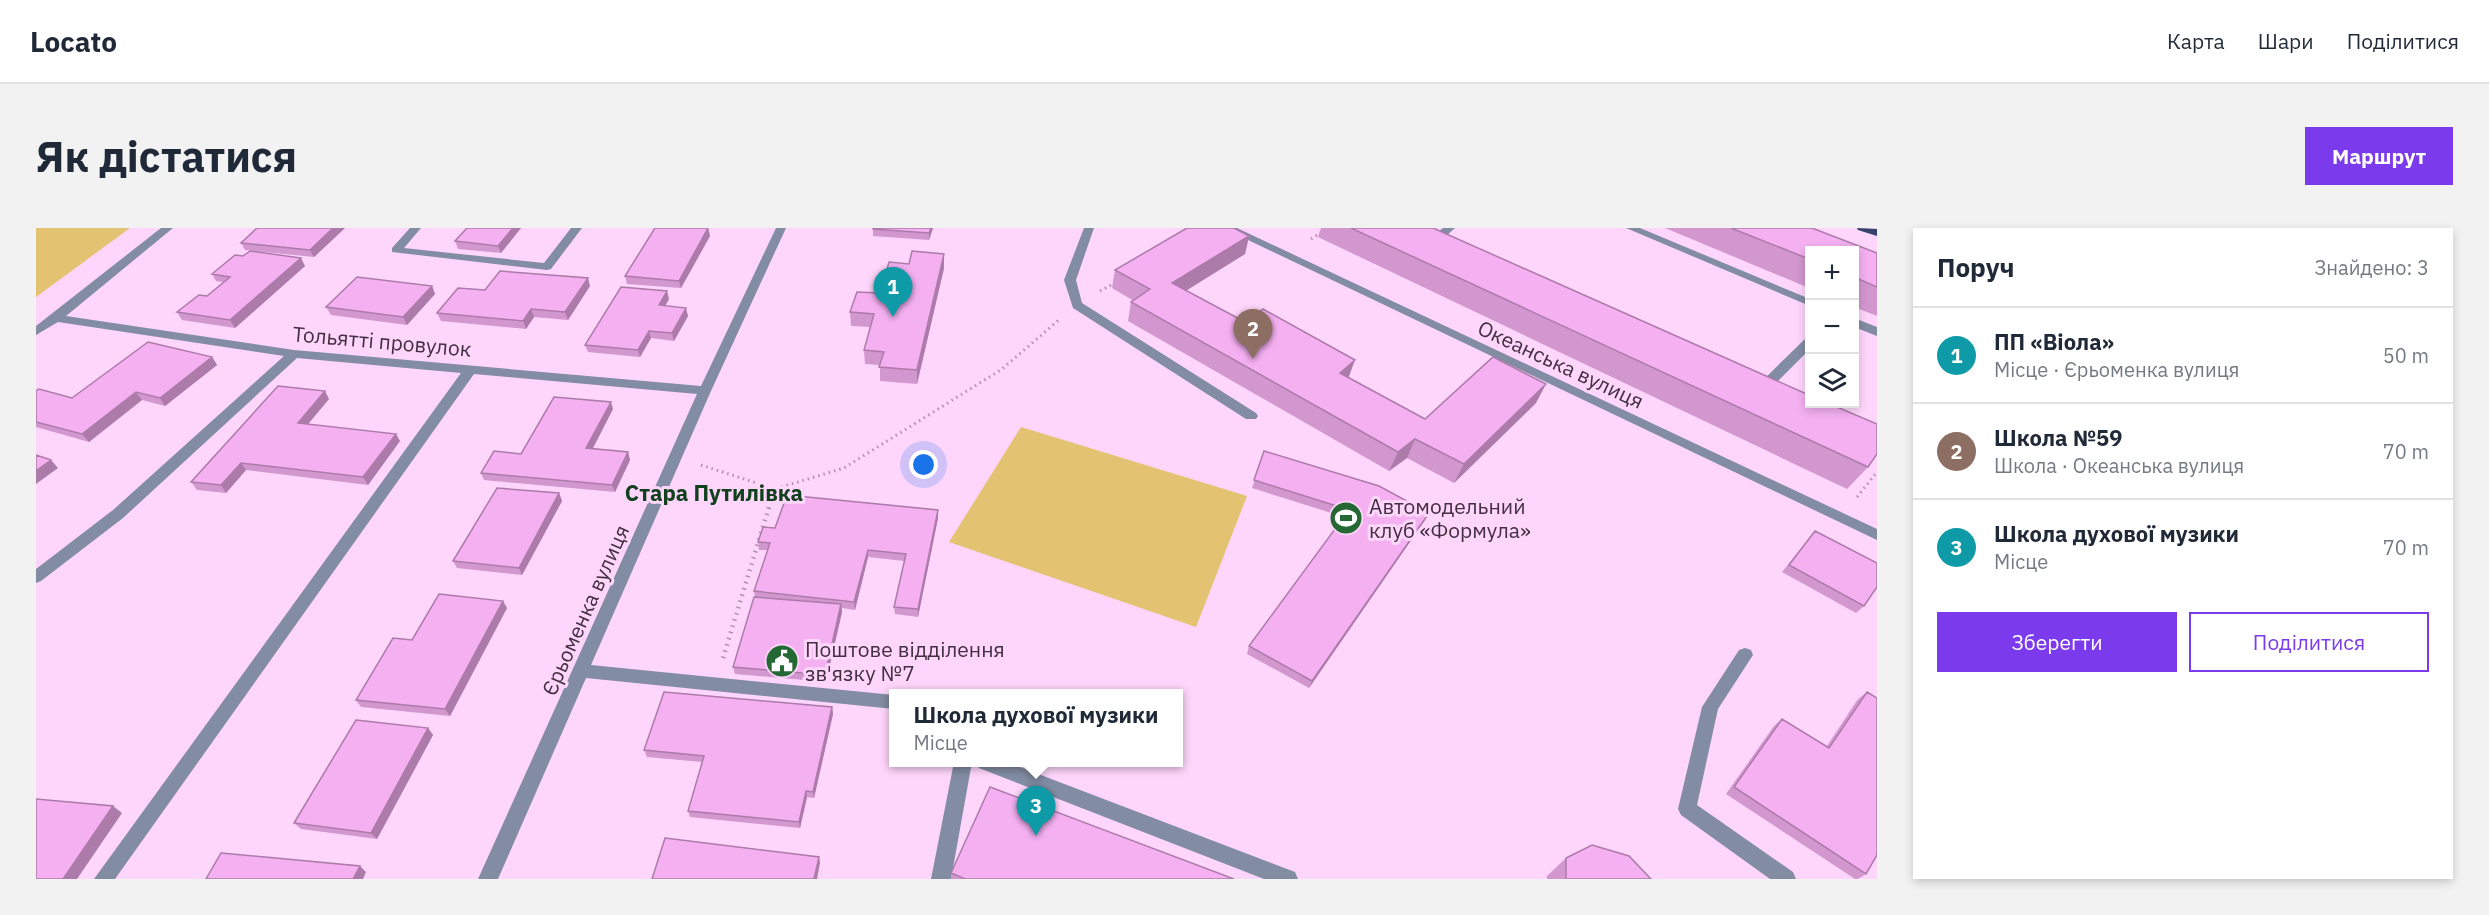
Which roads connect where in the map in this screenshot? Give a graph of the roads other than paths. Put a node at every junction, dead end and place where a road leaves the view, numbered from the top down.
1 (168, 228) edge
2 (416, 228) edge
3 (577, 228) edge
4 (781, 228) edge
5 (1089, 228) edge
6 (1228, 228) edge
7 (1450, 228) edge
8 (1631, 228) edge
9 (1862, 228) edge
10 (1877, 233) edge
11 (1458, 247) edge
12 (1805, 301) edge
13 (56, 318) junction
14 (1859, 324) edge
15 (36, 331) edge
16 (1877, 332) edge
17 (1805, 345) edge
18 (294, 354) junction
19 (471, 369) junction
20 (1767, 384) edge
21 (705, 391) junction
22 (1251, 416) dead end
23 (1877, 535) edge
24 (36, 577) edge
25 (1745, 655) dead end
26 (581, 671) junction
27 (889, 702) edge
28 (962, 767) edge
29 (999, 767) edge
30 (104, 879) edge
31 (488, 879) edge
32 (941, 879) edge
33 (1288, 879) edge
34 (1786, 879) edge

1 - 13 street
2 - 3 street
4 - 21 street, Єрьоменка вулиця
5 - 22 street
6 - 23 street, Океанська вулиця
7 - 11 street
8 - 12 street
9 - 10 main road
13 - 15 street
13 - 18 street, Тольятті провулок
14 - 16 street
17 - 20 street
18 - 19 street, Тольятті провулок
18 - 24 street
19 - 21 street, Тольятті провулок
19 - 30 street
21 - 26 street, Єрьоменка вулиця
25 - 34 street
26 - 27 street
26 - 31 street, Єрьоменка вулиця
28 - 32 street
29 - 33 street

